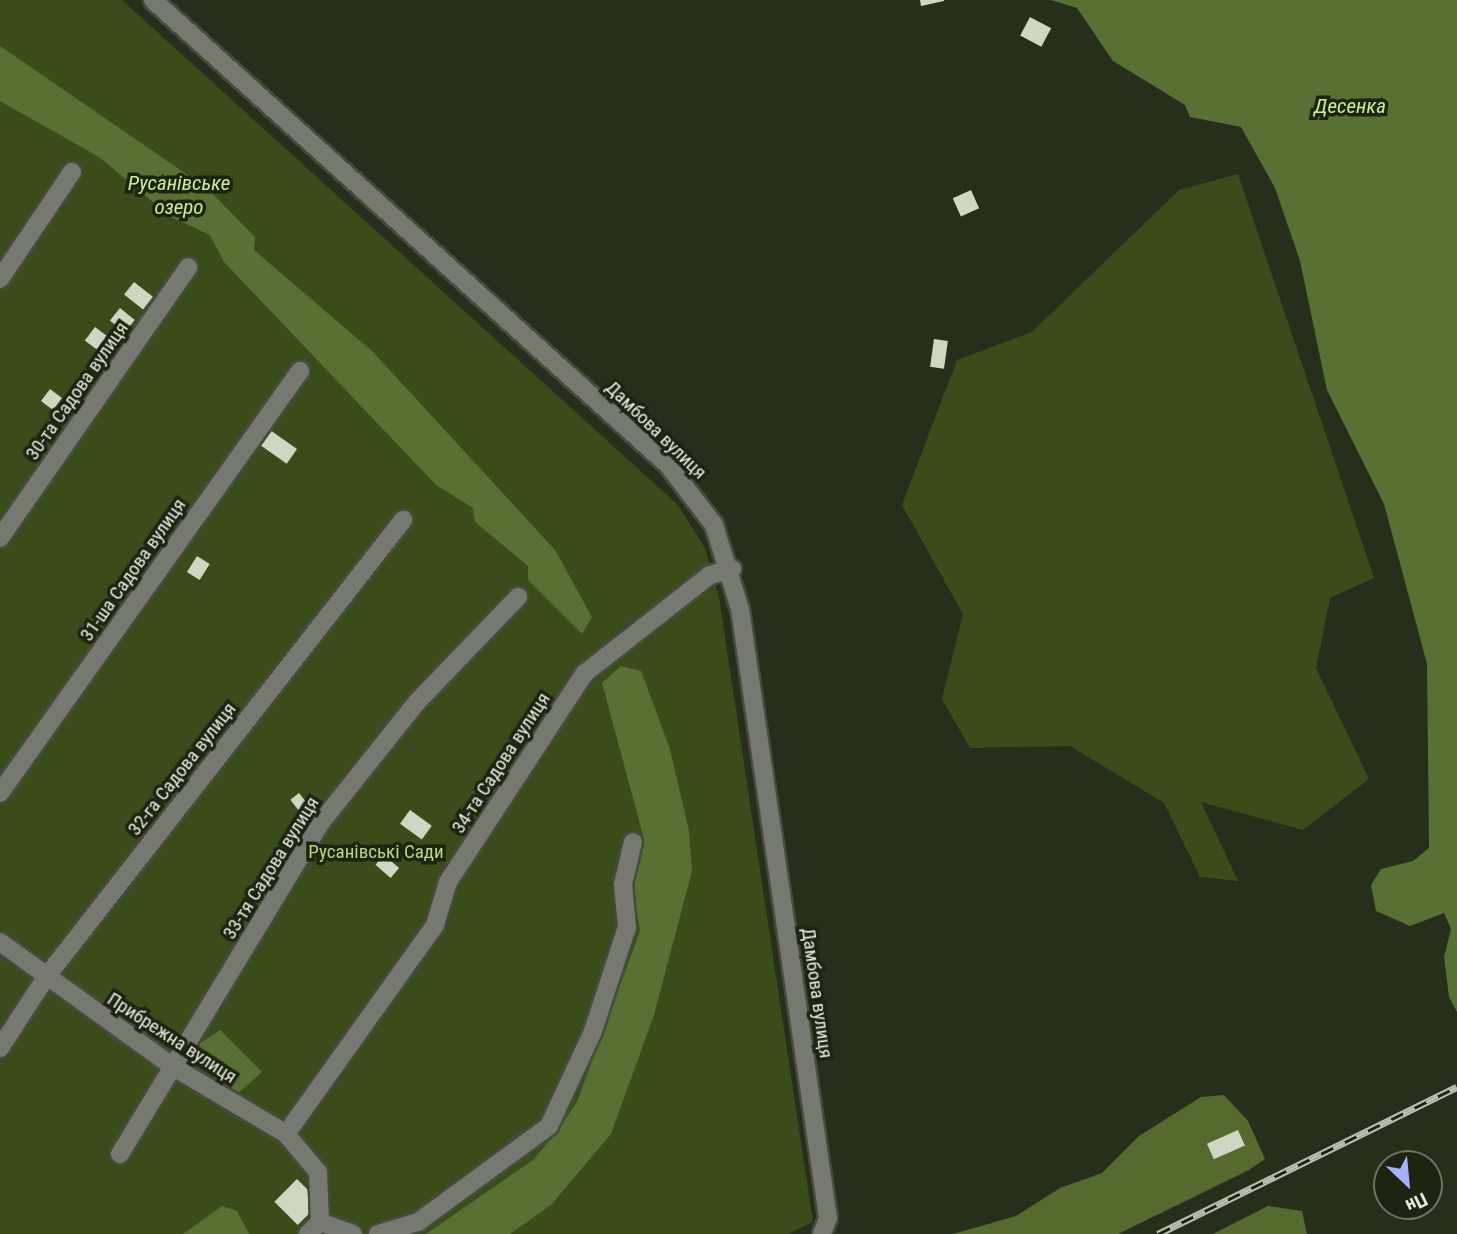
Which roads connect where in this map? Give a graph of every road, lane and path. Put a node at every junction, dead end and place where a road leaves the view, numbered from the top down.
1 (153, 0) edge
2 (72, 172) dead end
3 (188, 267) dead end
4 (0, 279) edge
5 (300, 371) dead end
6 (403, 520) dead end
7 (0, 538) edge
8 (732, 569) junction
9 (518, 597) dead end
10 (0, 793) edge
11 (633, 842) dead end
12 (0, 942) edge
13 (47, 976) junction
14 (0, 1048) edge
15 (175, 1068) junction
16 (286, 1133) junction
17 (120, 1154) dead end
18 (314, 1228) edge
19 (353, 1234) edge
20 (378, 1234) edge
21 (822, 1234) edge

1 - 8 street, Дамбова вулиця
2 - 4 street
3 - 7 street, 30-та Садова вулиця
5 - 10 street, 31-ша Садова вулиця
6 - 13 street, 32-га Садова вулиця
8 - 16 street, 34-та Садова вулиця
8 - 21 street, Дамбова вулиця
9 - 15 street, 33-тя Садова вулиця
11 - 20 street
12 - 13 street, Прибрежна вулиця
13 - 14 street, 32-га Садова вулиця
13 - 15 street, Прибрежна вулиця
15 - 16 street, Прибрежна вулиця
15 - 17 street, 33-тя Садова вулиця
16 - 18 street, Прибрежна вулиця
18 - 19 street

